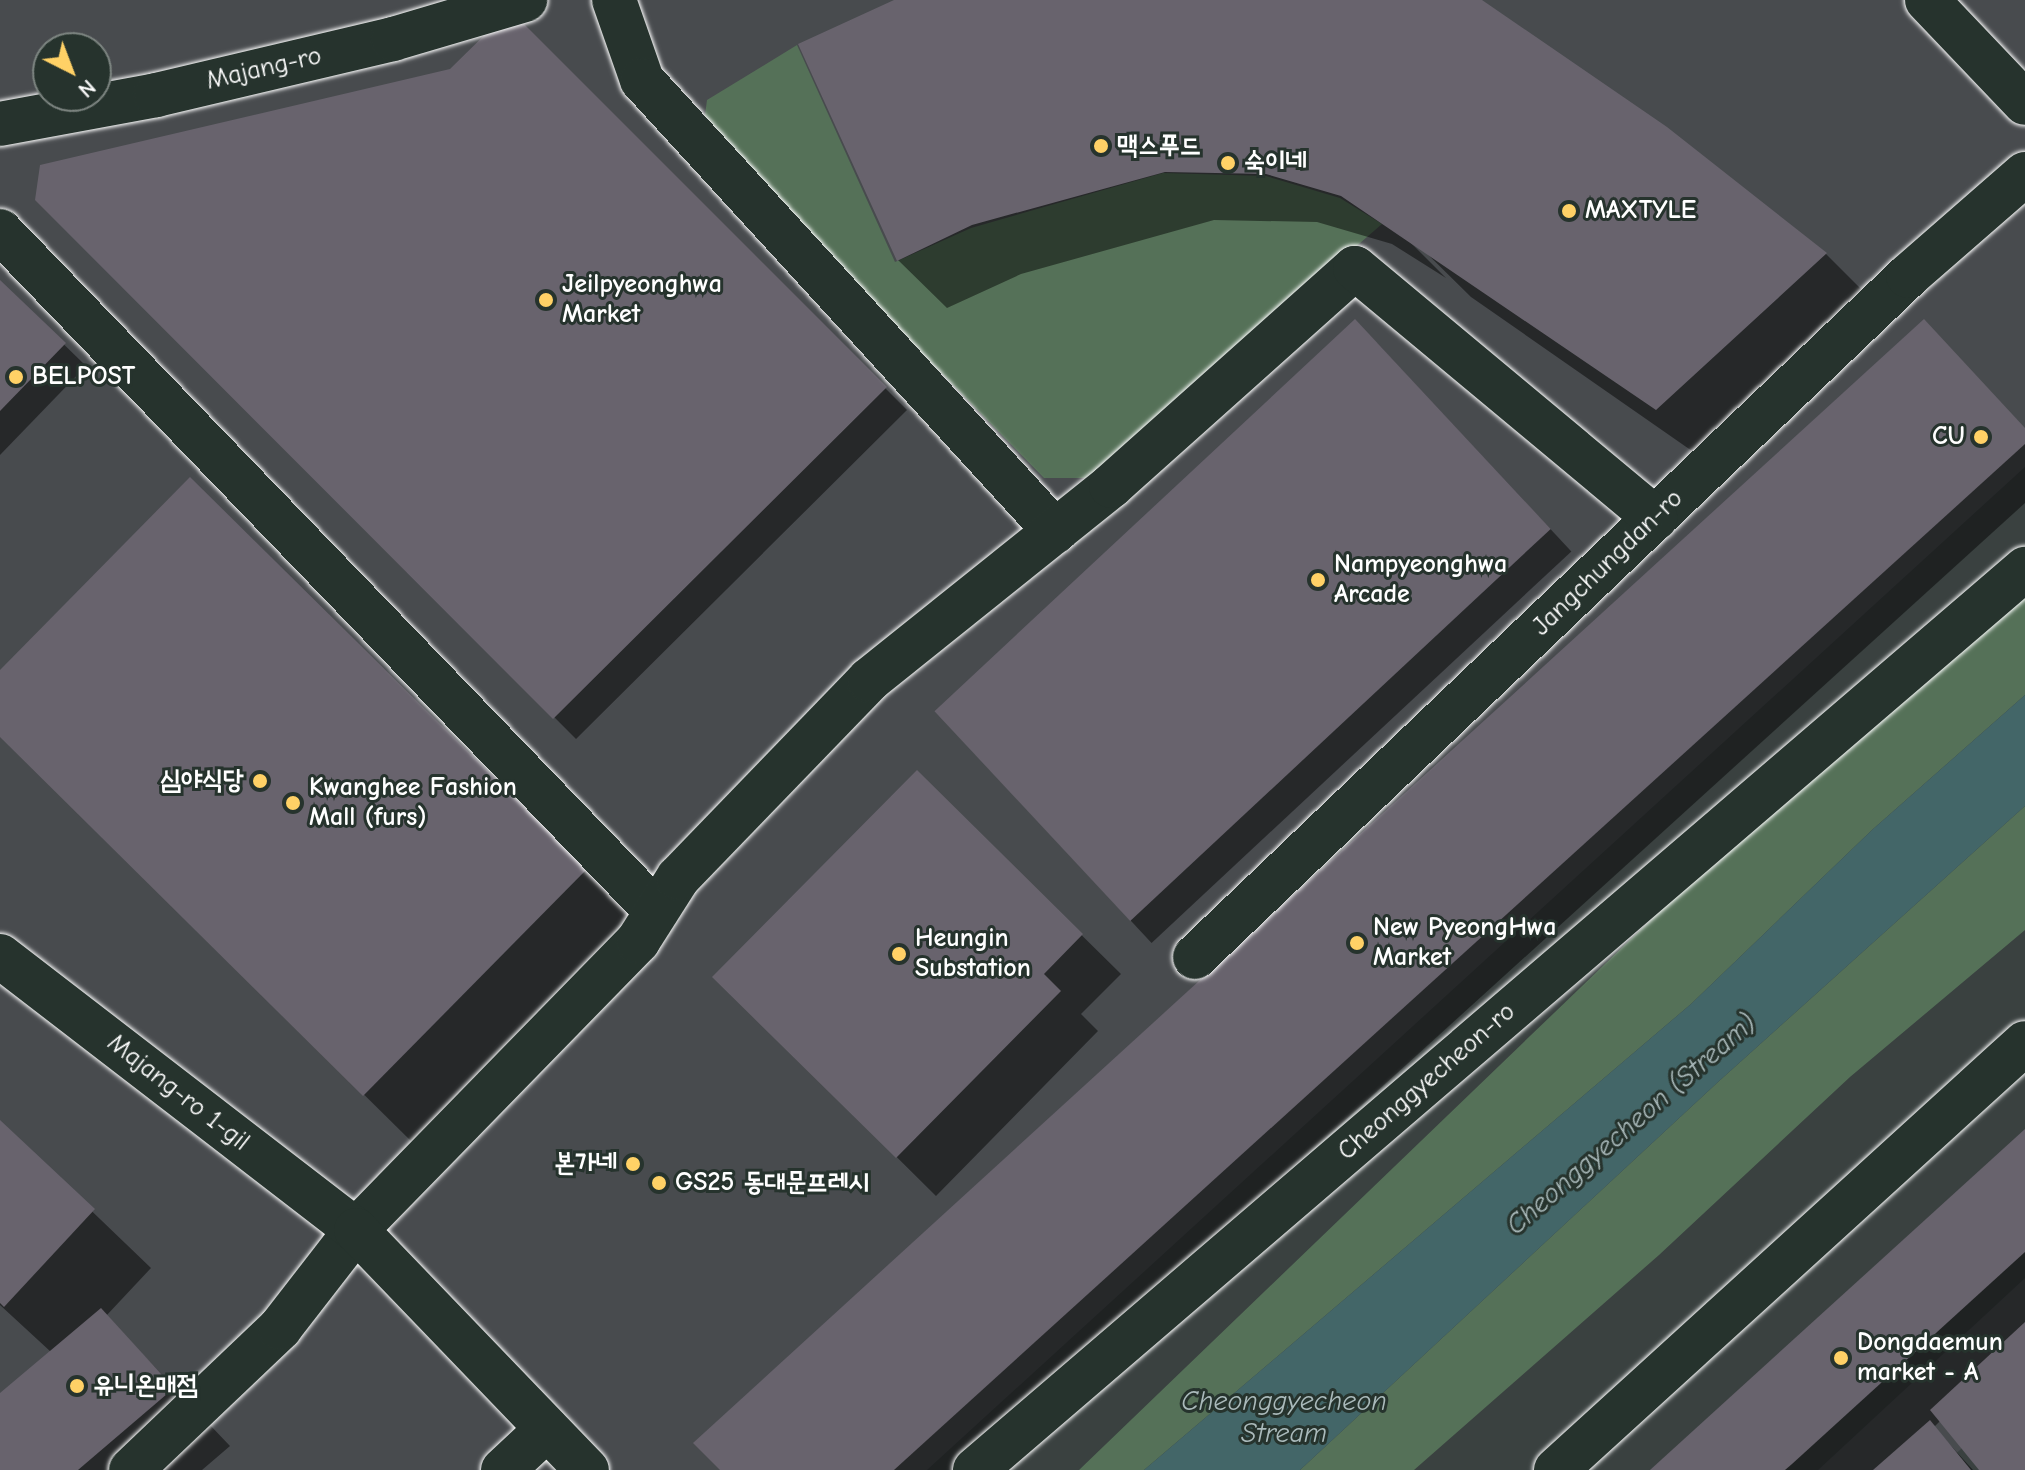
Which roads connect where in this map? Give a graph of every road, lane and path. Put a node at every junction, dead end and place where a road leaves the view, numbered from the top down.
1 (525, 0) edge
2 (614, 0) edge
3 (1927, 0) edge
4 (2025, 103) edge
5 (0, 124) edge
6 (2025, 174) edge
7 (0, 231) edge
8 (1655, 518) junction
9 (1055, 531) junction
10 (2025, 569) edge
11 (656, 911) junction
12 (0, 956) edge
13 (1195, 957) dead end
14 (2025, 1043) edge
15 (356, 1230) junction
16 (547, 1429) junction
17 (131, 1470) edge
18 (503, 1470) edge
19 (587, 1470) edge
20 (975, 1470) edge
21 (1556, 1470) edge

1 - 5 street, Majang-ro
2 - 9 street
3 - 4 street
6 - 8 street, Jangchungdan-ro
7 - 11 street
8 - 9 street
8 - 13 street, Jangchungdan-ro
9 - 11 street
10 - 20 street, Cheonggyecheon-ro
11 - 15 street
12 - 15 street, Majang-ro 1-gil
14 - 21 street
15 - 16 street, Majang-ro 1-gil
15 - 17 street
16 - 18 street
16 - 19 street, Majang-ro 1-gil

